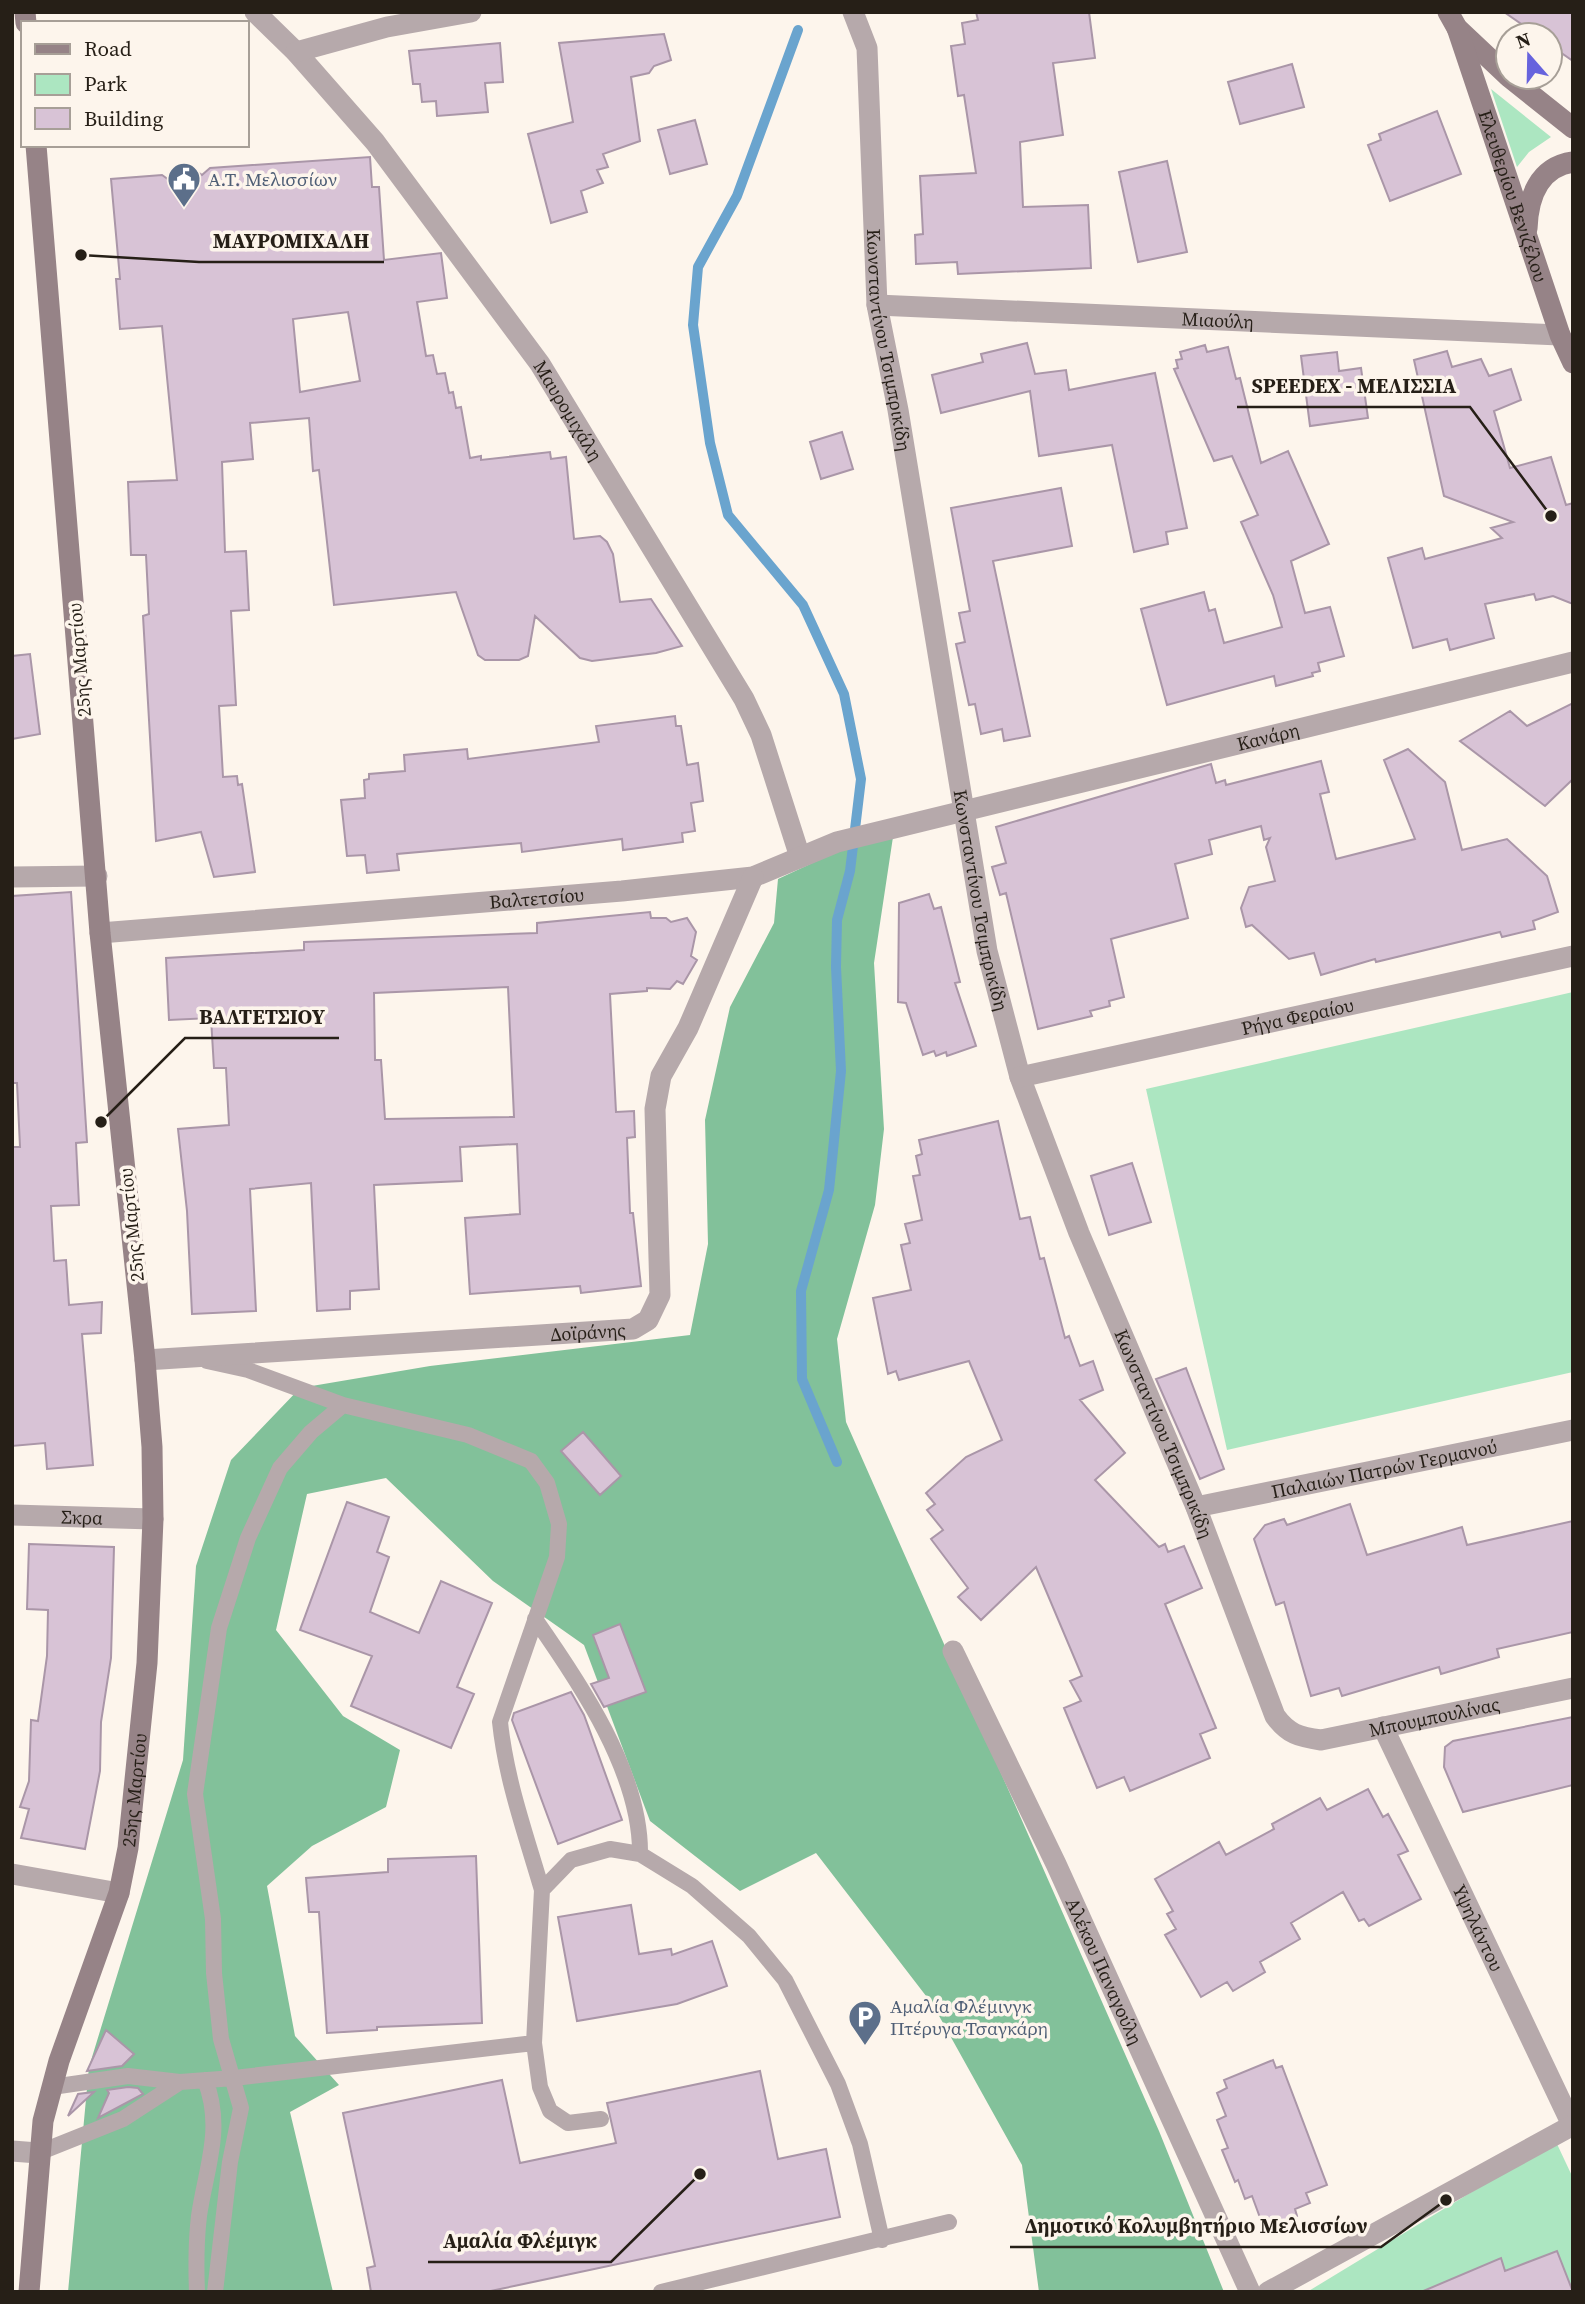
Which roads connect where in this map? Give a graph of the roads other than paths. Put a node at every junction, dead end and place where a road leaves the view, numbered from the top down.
1 (255, 12) edge
2 (471, 12) edge
3 (858, 13) edge
4 (1453, 20) edge
5 (296, 52) junction
6 (1494, 62) edge
7 (1526, 91) edge
8 (1573, 128) edge
9 (36, 147) edge
10 (1573, 162) edge
11 (1527, 238) junction
12 (877, 305) junction
13 (1560, 335) junction
14 (1573, 363) edge
15 (1573, 662) edge
16 (963, 811) junction
17 (800, 857) junction
18 (97, 876) junction
19 (12, 877) edge
20 (752, 877) junction
21 (100, 933) junction
22 (1573, 956) edge
23 (1020, 1077) junction
24 (196, 1359) junction
25 (145, 1360) junction
26 (343, 1405) junction
27 (1573, 1430) edge
28 (1196, 1507) junction
29 (12, 1515) edge
30 (153, 1519) junction
31 (535, 1619) junction
32 (953, 1651) dead end
33 (1573, 1689) edge
34 (1383, 1727) junction
35 (1296, 1737) joint
36 (640, 1854) junction
37 (12, 1874) edge
38 (542, 1890) junction
39 (119, 1893) junction
40 (534, 2043) junction
41 (234, 2078) junction
42 (205, 2080) junction
43 (180, 2082) junction
44 (52, 2087) junction
45 (601, 2119) dead end
46 (1572, 2126) edge
47 (12, 2151) edge
48 (38, 2153) junction
49 (949, 2222) dead end
50 (882, 2240) junction
51 (711, 2288) edge
52 (29, 2292) edge
53 (197, 2292) edge
54 (215, 2292) edge
55 (661, 2292) edge
56 (1250, 2292) edge
57 (1268, 2292) edge

1 - 5 street, Μαυρομιχάλη
2 - 5 street
3 - 12 street, Κωνσταντίνου Τσιμπρικίδη
4 - 6 street
4 - 11 street, Ελευθερίου Βενιζέλου
5 - 17 street, Μαυρομιχάλη
7 - 8 street
9 - 18 street, 25ης Μαρτίου
10 - 11 street
11 - 13 street, Ελευθερίου Βενιζέλου
12 - 13 street, Μιαούλη
12 - 16 street, Κωνσταντίνου Τσιμπρικίδη
13 - 14 street, Ελευθερίου Βενιζέλου
15 - 16 street, Κανάρη
16 - 17 street, Βαλτετσίου
16 - 23 street, Κωνσταντίνου Τσιμπρικίδη
17 - 20 street, Βαλτετσίου
18 - 19 street
18 - 21 street, 25ης Μαρτίου
20 - 21 street, Βαλτετσίου
20 - 24 street, Δοϊράνης
21 - 25 street, 25ης Μαρτίου
22 - 23 street, Ρήγα Φεραίου
23 - 28 street, Κωνσταντίνου Τσιμπρικίδη
24 - 25 street, Δοϊράνης
24 - 26 lane
25 - 30 street, 25ης Μαρτίου
26 - 31 lane
26 - 41 lane
27 - 28 street, Παλαιών Πατρών Γερμανού
28 - 35 street, Κωνσταντίνου Τσιμπρικίδη
29 - 30 street, Σκρα
30 - 39 street, 25ης Μαρτίου
31 - 36 lane
31 - 38 lane
32 - 56 street, Αλέκου Παναγούλη
33 - 34 street, Μπουμπουλίνας
34 - 35 street, Μπουμπουλίνας
34 - 46 street, Υψηλάντου
36 - 38 lane
36 - 50 lane
37 - 39 street
38 - 40 lane
39 - 44 street, 25ης Μαρτίου
40 - 41 lane
40 - 45 lane
41 - 42 lane
41 - 54 lane
42 - 43 lane
42 - 53 lane
43 - 44 lane
43 - 48 lane
44 - 48 street, 25ης Μαρτίου
46 - 57 street
47 - 48 street
48 - 52 street, 25ης Μαρτίου
49 - 50 lane
50 - 51 lane
51 - 55 lane

